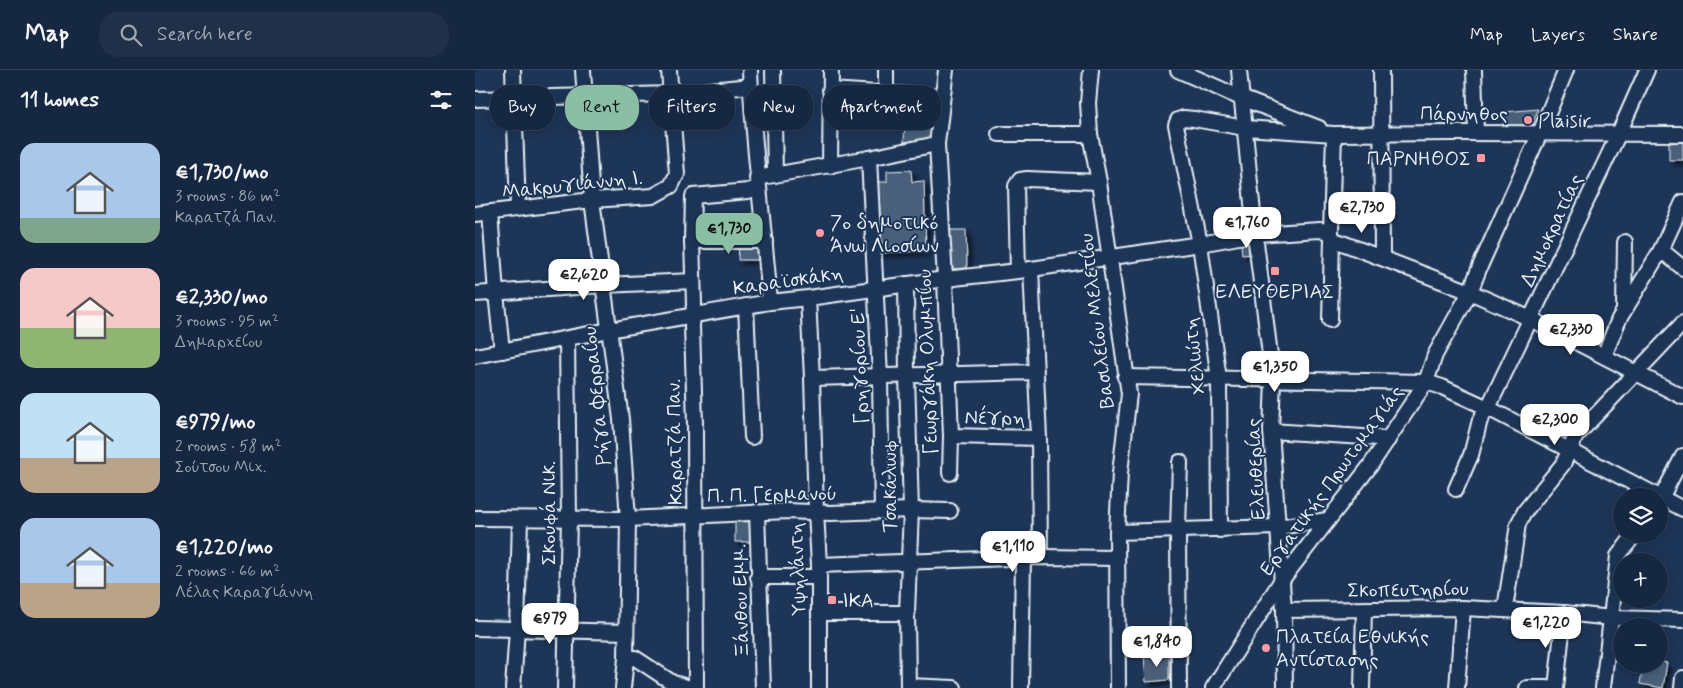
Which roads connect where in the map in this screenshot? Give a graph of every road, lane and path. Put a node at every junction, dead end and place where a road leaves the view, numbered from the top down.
1 (513, 70) edge
2 (583, 70) edge
3 (669, 70) edge
4 (750, 70) edge
5 (773, 70) edge
6 (831, 70) edge
7 (886, 70) edge
8 (945, 70) edge
9 (1091, 70) edge
10 (1178, 70) edge
11 (1239, 70) edge
12 (1381, 70) edge
13 (1475, 70) edge
14 (1566, 70) edge
15 (1647, 70) edge
16 (514, 85) edge
17 (584, 85) edge
18 (671, 85) edge
19 (751, 85) edge
20 (830, 85) edge
21 (886, 85) edge
22 (941, 97) edge
23 (490, 98) edge
24 (1241, 98) junction
25 (475, 99) edge
26 (1178, 120) joint
27 (1245, 128) junction
28 (516, 130) edge
29 (587, 130) edge
30 (674, 130) edge
31 (754, 130) edge
32 (830, 130) edge
33 (938, 130) edge
34 (1381, 133) junction
35 (1476, 133) junction
36 (1540, 133) junction
37 (1619, 133) junction
38 (999, 134) dead end
39 (1090, 134) junction
40 (1334, 134) junction
41 (1683, 134) edge
42 (937, 144) junction
43 (869, 158) junction
44 (830, 166) junction
45 (775, 174) junction
46 (1099, 182) junction
47 (757, 183) junction
48 (592, 200) junction
49 (1683, 202) edge
50 (518, 208) junction
51 (490, 212) junction
52 (475, 214) edge
53 (1255, 234) junction
54 (1332, 235) junction
55 (692, 241) junction
56 (765, 241) junction
57 (1625, 242) dead end
58 (1200, 244) junction
59 (1661, 250) junction
60 (1382, 257) junction
61 (1110, 258) junction
62 (1683, 268) edge
63 (1025, 270) junction
64 (945, 279) junction
65 (693, 281) junction
66 (906, 284) junction
67 (604, 285) junction
68 (876, 288) junction
69 (1470, 292) junction
70 (496, 293) junction
71 (475, 294) edge
72 (808, 298) junction
73 (771, 302) junction
74 (746, 306) junction
75 (1624, 311) junction
76 (693, 315) junction
77 (1531, 319) junction
78 (1330, 320) dead end
79 (1683, 322) edge
80 (609, 330) junction
81 (567, 339) junction
82 (502, 351) junction
83 (475, 356) edge
84 (1604, 356) junction
85 (1035, 372) junction
86 (1636, 373) junction
87 (948, 374) junction
88 (907, 376) junction
89 (880, 377) junction
90 (1125, 377) junction
91 (813, 378) junction
92 (1219, 379) junction
93 (1273, 379) junction
94 (1426, 382) junction
95 (1683, 397) edge
96 (1488, 408) junction
97 (1271, 431) junction
98 (951, 436) junction
99 (752, 437) dead end
100 (1039, 438) junction
101 (1388, 440) junction
102 (1569, 449) junction
103 (1683, 456) edge
104 (1179, 462) dead end
105 (950, 473) dead end
106 (1639, 488) edge
107 (1667, 488) edge
108 (1456, 489) dead end
109 (1668, 503) edge
110 (1683, 509) edge
111 (911, 510) junction
112 (816, 511) junction
113 (950, 511) dead end
114 (757, 512) junction
115 (882, 512) junction
116 (695, 515) junction
117 (475, 518) edge
118 (520, 519) junction
119 (569, 519) junction
120 (628, 519) junction
121 (1328, 520) junction
122 (1277, 527) junction
123 (1178, 530) junction
124 (1220, 530) junction
125 (1117, 532) junction
126 (1628, 543) edge
127 (1040, 557) junction
128 (1023, 558) junction
129 (1117, 558) junction
130 (908, 562) junction
131 (819, 571) junction
132 (758, 577) junction
133 (1281, 580) junction
134 (1463, 608) junction
135 (1284, 610) junction
136 (1364, 610) junction
137 (1505, 610) junction
138 (819, 612) junction
139 (907, 613) junction
140 (1565, 613) junction
141 (1612, 618) junction
142 (1683, 620) edge
143 (475, 628) edge
144 (517, 629) junction
145 (567, 631) junction
146 (626, 632) junction
147 (626, 658) junction
148 (1683, 678) edge
149 (673, 686) edge
150 (908, 687) edge
151 (1527, 687) edge
152 (513, 688) edge
153 (565, 688) edge
154 (623, 688) edge
155 (690, 688) edge
156 (695, 688) edge
157 (763, 688) edge
158 (819, 688) edge
159 (954, 688) edge
160 (1021, 688) edge
161 (1118, 688) edge
162 (1179, 688) edge
163 (1213, 688) edge
164 (1285, 688) edge
165 (1362, 688) edge
166 (1457, 688) edge
167 (1547, 688) edge
168 (1556, 688) edge
169 (1603, 688) edge
170 (1682, 688) edge

1 - 16 street
2 - 17 street, Ρήγα Φερραίου
3 - 18 street
4 - 19 street
5 - 45 street
6 - 20 street
7 - 21 street
8 - 22 street, Γεωργάκη Ολυμπίου
9 - 39 street, Βασιλείου Μελετίου
10 - 24 street
11 - 24 street, Ελευθερίας
12 - 34 street
13 - 35 street
14 - 36 street, Εργατικής Πρωτομαγιάς
15 - 37 street, Δημοκρατίας
23 - 25 street
24 - 27 street, Ελευθερίας
24 - 40 street
26 - 27 street, Πάρνηθος
26 - 58 street, Χελιώτη
27 - 40 street, Πάρνηθος
27 - 53 street, Ελευθερίας
28 - 50 street
29 - 48 street, Ρήγα Φερραίου
30 - 48 street, Μακρυγιάννη Ι.
31 - 47 street
32 - 44 street
33 - 42 street, Γεωργάκη Ολυμπίου
34 - 35 street, Πάρνηθος
34 - 40 street, Πάρνηθος
34 - 60 street
35 - 36 street, Πάρνηθος
36 - 37 street, Πάρνηθος
36 - 69 street, Εργατικής Πρωτομαγιάς
37 - 41 street, Πάρνηθος
37 - 77 street, Δημοκρατίας
38 - 39 street
39 - 46 street, Βασιλείου Μελετίου
40 - 54 street
42 - 43 street
42 - 64 street, Γεωργάκη Ολυμπίου
43 - 44 street
43 - 68 street, Γρηγορίου Ε'
44 - 45 street
45 - 47 street
46 - 61 street, Βασιλείου Μελετίου
46 - 63 street
47 - 55 street, Καρατζά Παν.
47 - 56 street
48 - 50 street, Μακρυγιάννη Ι.
48 - 67 street, Ρήγα Φερραίου
49 - 59 street
50 - 51 street, Μακρυγιάννη Ι.
51 - 52 street, Μακρυγιάννη Ι.
51 - 70 street
53 - 54 street, Καραϊσκάκη
53 - 58 street, Καραϊσκάκη
53 - 93 street, Ελευθερίας
54 - 60 street, Καραϊσκάκη
54 - 78 street
55 - 56 street
55 - 65 street, Καρατζά Παν.
56 - 73 street
57 - 75 street
58 - 61 street, Καραϊσκάκη
58 - 92 street, Χελιώτη
59 - 62 street
59 - 75 street
60 - 69 street, Καραϊσκάκη
61 - 63 street, Καραϊσκάκη
61 - 90 street, Βασιλείου Μελετίου
63 - 64 street, Καραϊσκάκη
63 - 85 street
64 - 66 street, Καραϊσκάκη
64 - 87 street, Γεωργάκη Ολυμπίου
65 - 67 street
65 - 76 street, Καρατζά Παν.
66 - 68 street, Καραϊσκάκη
66 - 88 street, Τσακάλωφ
67 - 70 street
67 - 80 street, Ρήγα Φερραίου
68 - 72 street, Καραϊσκάκη
68 - 89 street, Γρηγορίου Ε'
69 - 77 street, Καραϊσκάκη
69 - 94 street, Εργατικής Πρωτομαγιάς
70 - 71 street
70 - 82 street
72 - 73 street, Καραϊσκάκη
72 - 91 street, Υψηλάντη
73 - 74 street, Καραϊσκάκη
74 - 76 street, Καραϊσκάκη
74 - 99 street
75 - 84 street
76 - 80 street, Καραϊσκάκη
76 - 116 street, Καρατζά Παν.
77 - 84 street, Καραϊσκάκη
77 - 96 street, Δημοκρατίας
79 - 86 street
80 - 81 street, Καραϊσκάκη
80 - 120 street, Ρήγα Φερραίου
81 - 82 street, Καραϊσκάκη
81 - 119 street, Σκουφά Νικ.
82 - 83 street, Καραϊσκάκη
84 - 86 street, Καραϊσκάκη
85 - 87 street
85 - 100 street
86 - 95 street, Καραϊσκάκη
86 - 102 street
87 - 88 street
87 - 98 street, Γεωργάκη Ολυμπίου
88 - 89 street
88 - 111 street, Τσακάλωφ
89 - 91 street
89 - 115 street, Γρηγορίου Ε'
90 - 92 street
90 - 125 street, Βασιλείου Μελετίου
91 - 112 street, Υψηλάντη
92 - 93 street
92 - 124 street, Χελιώτη
93 - 94 street
93 - 97 street, Ελευθερίας
94 - 96 street
94 - 101 street, Εργατικής Πρωτομαγιάς
96 - 102 street
96 - 108 street, Δημοκρατίας
97 - 101 street
97 - 122 street, Ελευθερίας
98 - 100 street, Νέγρη
98 - 105 street, Γεωργάκη Ολυμπίου
100 - 127 street
101 - 121 street, Εργατικής Πρωτομαγιάς
102 - 106 street
102 - 137 street
103 - 107 street
104 - 123 street
109 - 110 street
111 - 113 street, Π. Π. Γερμανού
111 - 115 street, Π. Π. Γερμανού
111 - 130 street, Τσακάλωφ
112 - 114 street, Π. Π. Γερμανού
112 - 115 street, Π. Π. Γερμανού
112 - 131 street, Υψηλάντη
114 - 116 street, Π. Π. Γερμανού
114 - 132 street, Ξάνθου Εμμ.
116 - 120 street, Π. Π. Γερμανού
116 - 156 street, Καρατζά Παν.
117 - 118 street, Π. Π. Γερμανού
118 - 119 street, Π. Π. Γερμανού
118 - 144 street
119 - 120 street, Π. Π. Γερμανού
119 - 145 street, Σκουφά Νικ.
120 - 146 street, Ρήγα Φερραίου
121 - 122 street
121 - 133 street, Εργατικής Πρωτομαγιάς
122 - 124 street
122 - 133 street, Ελευθερίας
123 - 124 street
123 - 125 street
123 - 162 street
125 - 129 street, Βασιλείου Μελετίου
126 - 141 street
127 - 128 street
127 - 129 street
128 - 130 street
128 - 160 street
129 - 161 street, Βασιλείου Μελετίου
130 - 131 street
130 - 139 street, Τσακάλωφ
131 - 132 street
131 - 138 street, Υψηλάντη
132 - 157 street, Ξάνθου Εμμ.
133 - 135 street, Ελευθερίας
133 - 163 street, Εργατικής Πρωτομαγιάς
134 - 136 street, Σκοπευτηρίου
134 - 137 street, Σκοπευτηρίου
134 - 166 street
135 - 136 street, Σκοπευτηρίου
135 - 164 street, Ελευθερίας
136 - 165 street
137 - 140 street, Σκοπευτηρίου
138 - 139 street
138 - 158 street, Υψηλάντη
139 - 150 street, Τσακάλωφ
140 - 141 street, Σκοπευτηρίου
140 - 168 street
141 - 142 street, Σκοπευτηρίου
141 - 169 street
143 - 144 street
144 - 145 street
144 - 152 street
145 - 146 street
145 - 153 street, Σκουφά Νικ.
146 - 147 street, Ρήγα Φερραίου
147 - 149 street
147 - 154 street, Ρήγα Φερραίου
148 - 170 street
149 - 155 street
150 - 159 street
151 - 167 street

